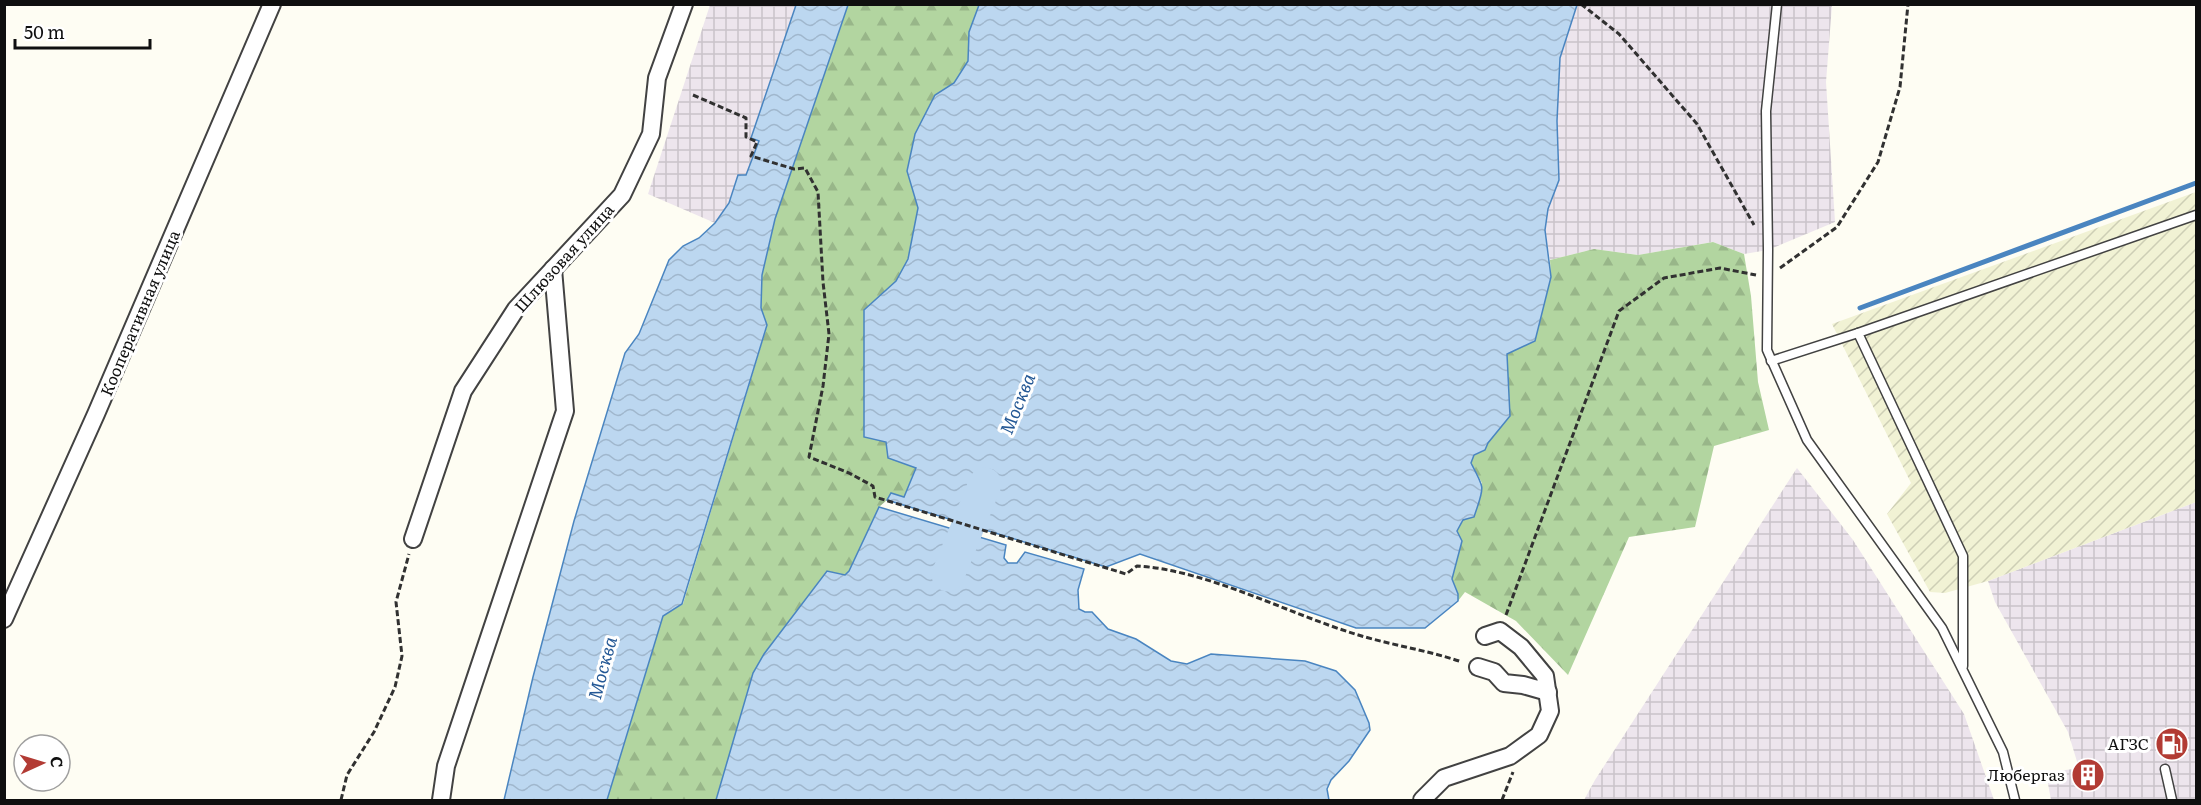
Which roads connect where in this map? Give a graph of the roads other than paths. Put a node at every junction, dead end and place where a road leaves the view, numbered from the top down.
1 (272, 4) edge
2 (684, 4) edge
3 (1777, 4) edge
4 (2196, 215) edge
5 (553, 268) junction
6 (1857, 333) junction
7 (1771, 361) junction
8 (413, 539) road end
9 (4, 620) edge
10 (1492, 633) road end
11 (1478, 667) road end
12 (1963, 669) junction
13 (1548, 692) junction
14 (2165, 769) dead end
15 (441, 801) edge
16 (1422, 801) edge
17 (2015, 801) edge
18 (2172, 801) edge

1 - 9 street, Кооперативная улица
2 - 5 street, Шлюзовая улица
3 - 7 lane
4 - 6 lane
5 - 8 street, Шлюзовая улица
5 - 15 street
6 - 7 lane
6 - 12 lane
7 - 12 lane
10 - 13 street
11 - 13 street
12 - 17 lane
13 - 16 street
14 - 18 lane

